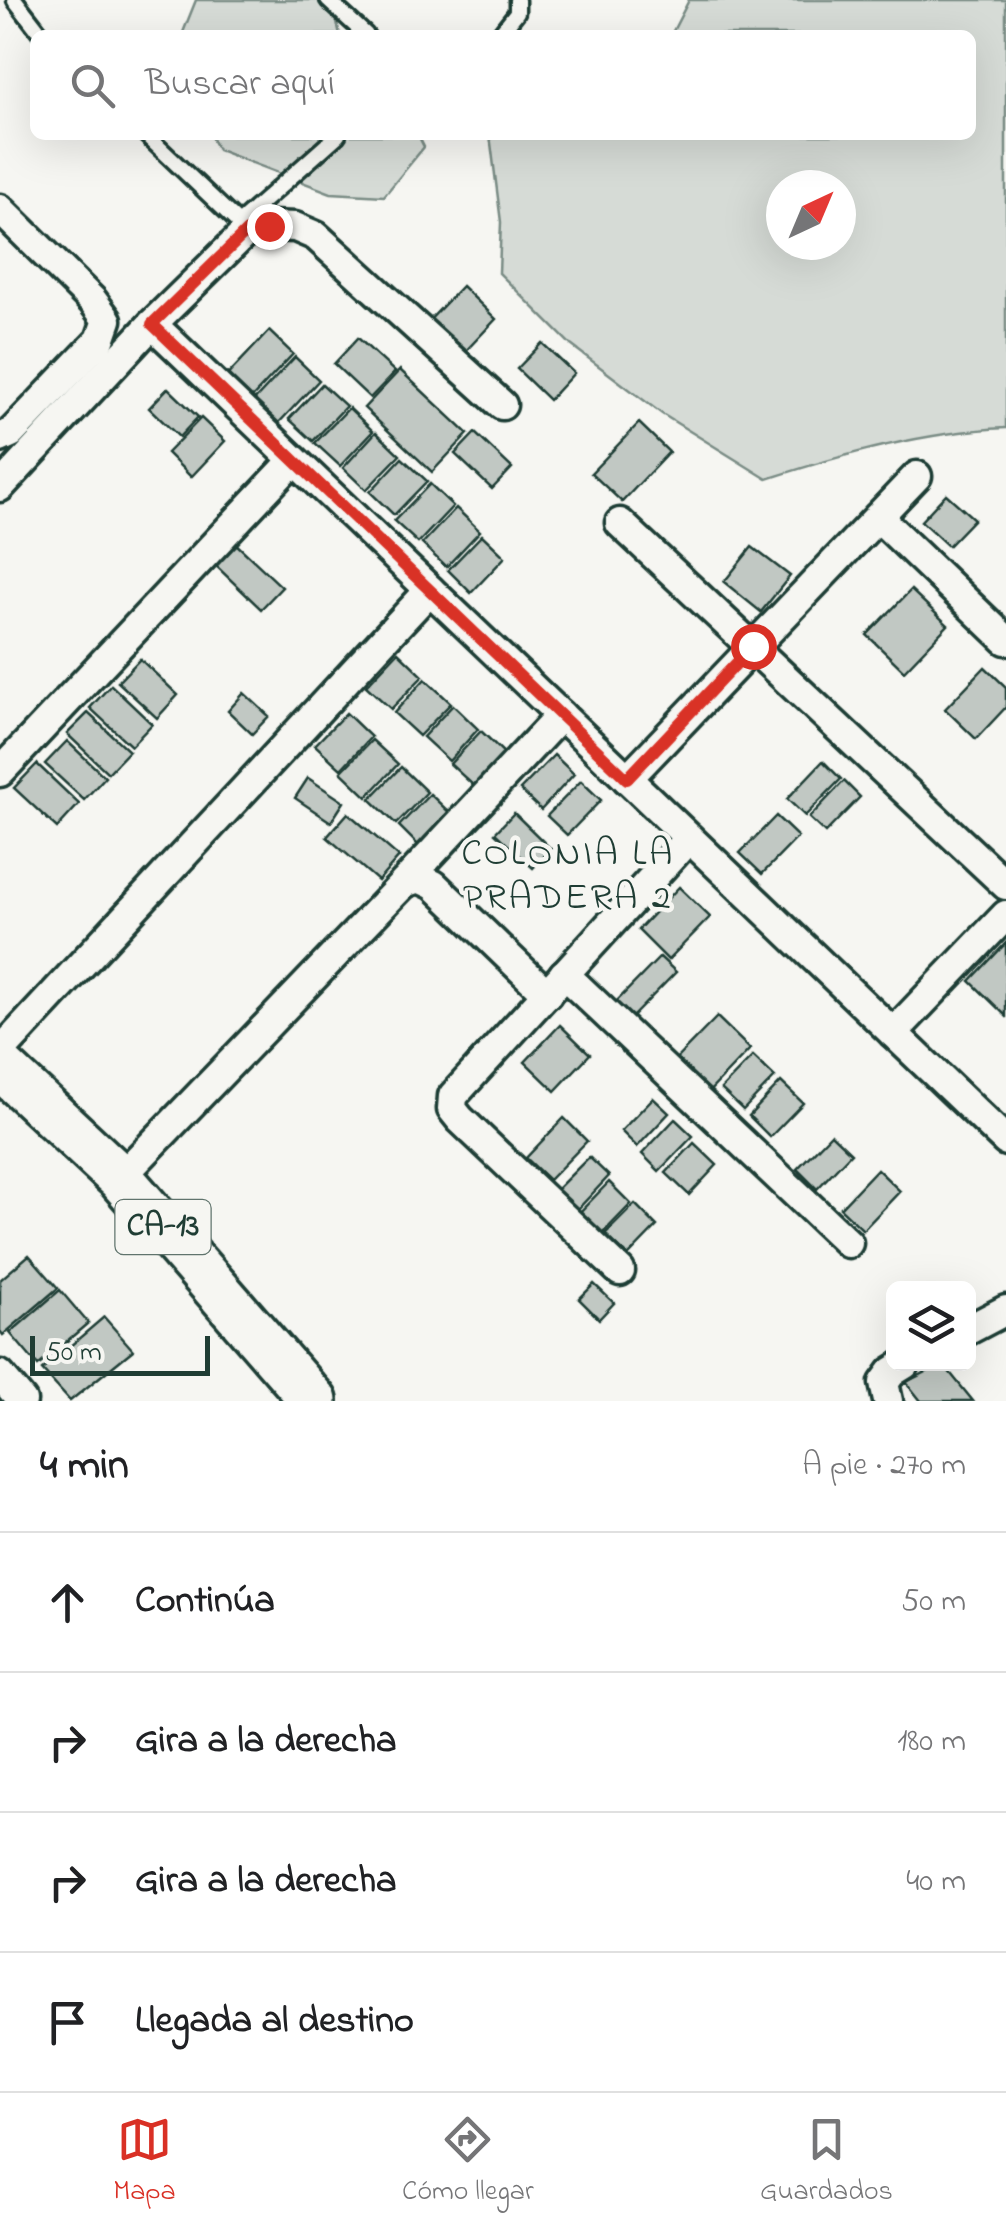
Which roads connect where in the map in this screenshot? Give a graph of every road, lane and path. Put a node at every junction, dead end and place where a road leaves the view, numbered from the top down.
1 (16, 0) edge
2 (328, 0) edge
3 (517, 0) edge
4 (38, 30) edge
5 (361, 30) edge
6 (503, 30) edge
7 (151, 140) edge
8 (333, 140) edge
9 (0, 209) edge
10 (243, 227) junction
11 (152, 324) junction
12 (502, 405) dead end
13 (0, 438) edge
14 (294, 460) junction
15 (917, 476) dead end
16 (0, 487) edge
17 (878, 518) junction
18 (620, 523) dead end
19 (430, 590) junction
20 (1006, 640) edge
21 (753, 646) junction
22 (560, 715) junction
23 (0, 772) edge
24 (627, 779) junction
25 (689, 838) junction
26 (404, 883) junction
27 (1006, 885) edge
28 (1006, 915) edge
29 (556, 984) junction
30 (892, 1033) junction
31 (0, 1052) edge
32 (0, 1066) edge
33 (1006, 1142) edge
34 (120, 1178) junction
35 (848, 1243) dead end
36 (620, 1272) dead end
37 (1006, 1310) edge
38 (976, 1326) edge
39 (894, 1371) edge
40 (0, 1375) edge
41 (22, 1401) edge
42 (314, 1401) edge
43 (888, 1401) edge

1 - 4 lane
2 - 5 lane
3 - 6 lane
7 - 10 lane
8 - 10 lane
9 - 13 street
10 - 11 street
10 - 12 street
11 - 14 street
11 - 16 street
14 - 19 street
14 - 23 street
15 - 17 street
17 - 20 street
17 - 21 street
18 - 21 street
19 - 22 street
19 - 31 street
21 - 24 street
21 - 27 street
22 - 24 street
22 - 26 street
24 - 25 street
25 - 29 street
25 - 30 street
26 - 29 street
26 - 34 street
28 - 30 street
29 - 35 street
29 - 36 street
30 - 33 street
32 - 34 main road, CA-13
34 - 42 main road, CA-13
37 - 38 street
39 - 43 street
40 - 41 street

